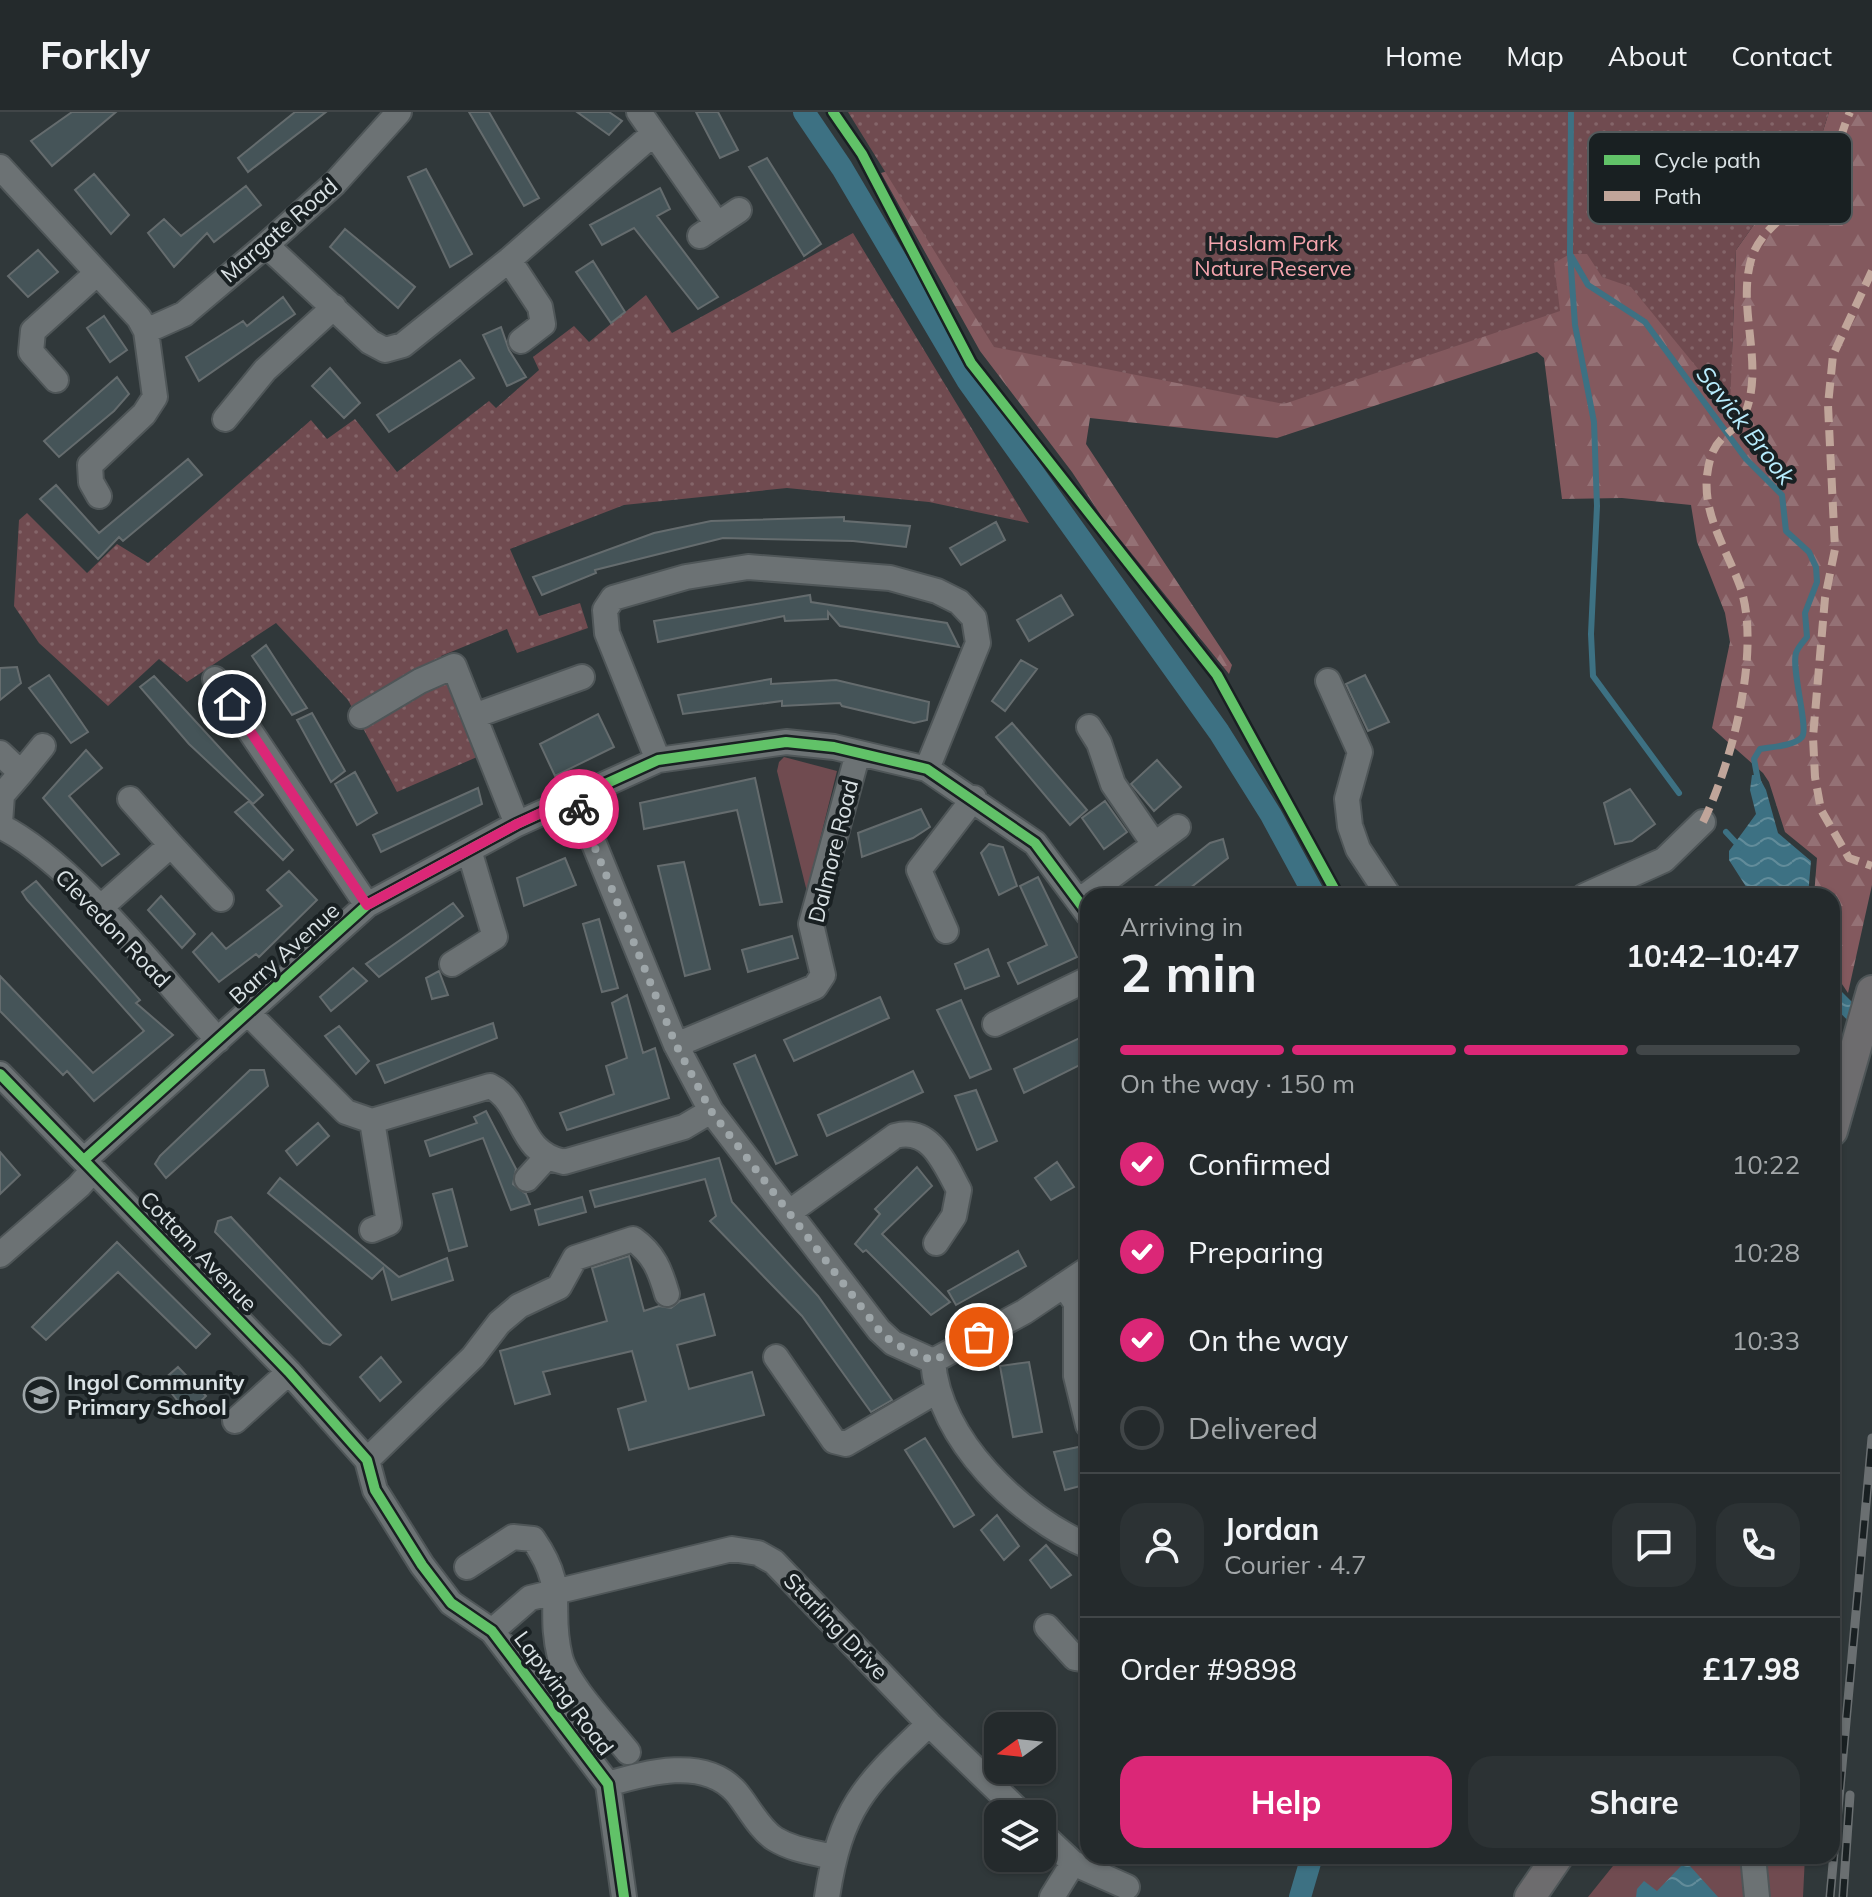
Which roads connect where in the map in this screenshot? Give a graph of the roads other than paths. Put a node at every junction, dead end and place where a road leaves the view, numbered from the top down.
1 (399, 112) edge
2 (639, 112) edge
3 (653, 134) junction
4 (0, 167) edge
5 (739, 210) dead end
6 (266, 245) junction
7 (509, 260) junction
8 (96, 274) junction
9 (334, 307) junction
10 (146, 331) junction
11 (521, 341) dead end
12 (56, 380) dead end
13 (225, 419) dead end
14 (99, 496) dead end
15 (582, 677) dead end
16 (215, 679) dead end
17 (1328, 681) dead end
18 (361, 716) dead end
19 (474, 716) junction
20 (1089, 727) dead end
21 (43, 746) dead end
22 (0, 753) edge
23 (858, 753) junction
24 (658, 760) junction
25 (927, 769) junction
26 (21, 773) junction
27 (575, 797) junction
28 (974, 798) junction
29 (130, 799) dead end
30 (1703, 822) dead end
31 (0, 824) edge
32 (517, 824) junction
33 (1178, 827) dead end
34 (1154, 844) junction
35 (171, 845) junction
36 (469, 850) junction
37 (1105, 888) edge
38 (1384, 888) edge
39 (1602, 888) edge
40 (221, 899) dead end
41 (1080, 902) edge
42 (367, 905) junction
43 (100, 908) junction
44 (946, 931) dead end
45 (452, 964) dead end
46 (1080, 983) edge
47 (1871, 994) edge
48 (247, 1012) junction
49 (994, 1021) dead end
50 (218, 1040) junction
51 (676, 1045) junction
52 (0, 1074) edge
53 (1840, 1103) edge
54 (711, 1111) junction
55 (372, 1121) junction
56 (546, 1158) junction
57 (88, 1165) junction
58 (527, 1179) dead end
59 (791, 1211) junction
60 (372, 1230) dead end
61 (936, 1243) dead end
62 (0, 1255) edge
63 (1080, 1274) edge
64 (1064, 1285) junction
65 (667, 1294) dead end
66 (1080, 1350) edge
67 (776, 1357) dead end
68 (933, 1361) junction
69 (289, 1372) junction
70 (937, 1391) junction
71 (235, 1421) dead end
72 (367, 1460) junction
73 (1080, 1543) edge
74 (467, 1567) dead end
75 (557, 1591) junction
76 (1047, 1627) dead end
77 (492, 1631) junction
78 (1080, 1659) edge
79 (929, 1724) junction
80 (628, 1752) dead end
81 (608, 1784) junction
82 (1008, 1800) edge
83 (1056, 1847) edge
84 (833, 1857) junction
85 (1073, 1863) junction
86 (1552, 1864) edge
87 (1754, 1864) edge
88 (1127, 1887) dead end
89 (624, 1897) edge
90 (827, 1897) edge
91 (1052, 1897) edge
92 (1530, 1897) edge
93 (1757, 1897) edge

1 - 6 street, Margate Road
2 - 3 street
3 - 5 street
3 - 7 street
4 - 8 street
6 - 9 street
6 - 10 street, Margate Road
7 - 9 street
7 - 11 street
8 - 10 street
8 - 12 street
9 - 13 street
10 - 14 street
15 - 19 street
16 - 42 street
17 - 38 street
18 - 19 street
19 - 32 street
20 - 34 street
21 - 26 street, Clevedon Road
22 - 26 street
23 - 24 street, Barry Avenue
23 - 25 street, Barry Avenue
23 - 51 street, Dalmore Road
24 - 25 street
24 - 27 street, Barry Avenue
25 - 28 street, Barry Avenue
26 - 31 street, Clevedon Road
27 - 32 street, Barry Avenue
27 - 51 street
28 - 41 street, Barry Avenue
28 - 44 street
29 - 35 street
30 - 39 street
31 - 43 street, Clevedon Road
32 - 36 street, Barry Avenue
33 - 34 street
34 - 37 street
35 - 40 street
35 - 43 street
36 - 42 street, Barry Avenue
36 - 45 street
42 - 48 street, Barry Avenue
43 - 50 street, Clevedon Road
46 - 49 street
47 - 53 main road
48 - 50 street, Barry Avenue
48 - 55 street
50 - 57 street, Barry Avenue
51 - 54 street
52 - 57 street, Cottam Avenue
54 - 56 street
54 - 59 street
55 - 56 street
55 - 60 street
56 - 58 street
57 - 62 street, Barry Avenue
57 - 69 street, Cottam Avenue
59 - 61 street
59 - 68 street
63 - 64 street
64 - 66 street
64 - 68 street
65 - 72 street
67 - 70 street
68 - 70 street
69 - 71 street
69 - 72 street, Cottam Avenue
70 - 73 street
72 - 77 street, Lapwing Road
74 - 75 street
75 - 77 street, Starling Drive
75 - 79 street, Starling Drive
75 - 80 street
76 - 78 street
77 - 81 street, Lapwing Road
79 - 82 street, Starling Drive
79 - 84 street
81 - 84 street
81 - 89 street, Lapwing Road
83 - 85 street
84 - 90 street
85 - 88 street
85 - 91 street
86 - 92 main road
87 - 93 street

